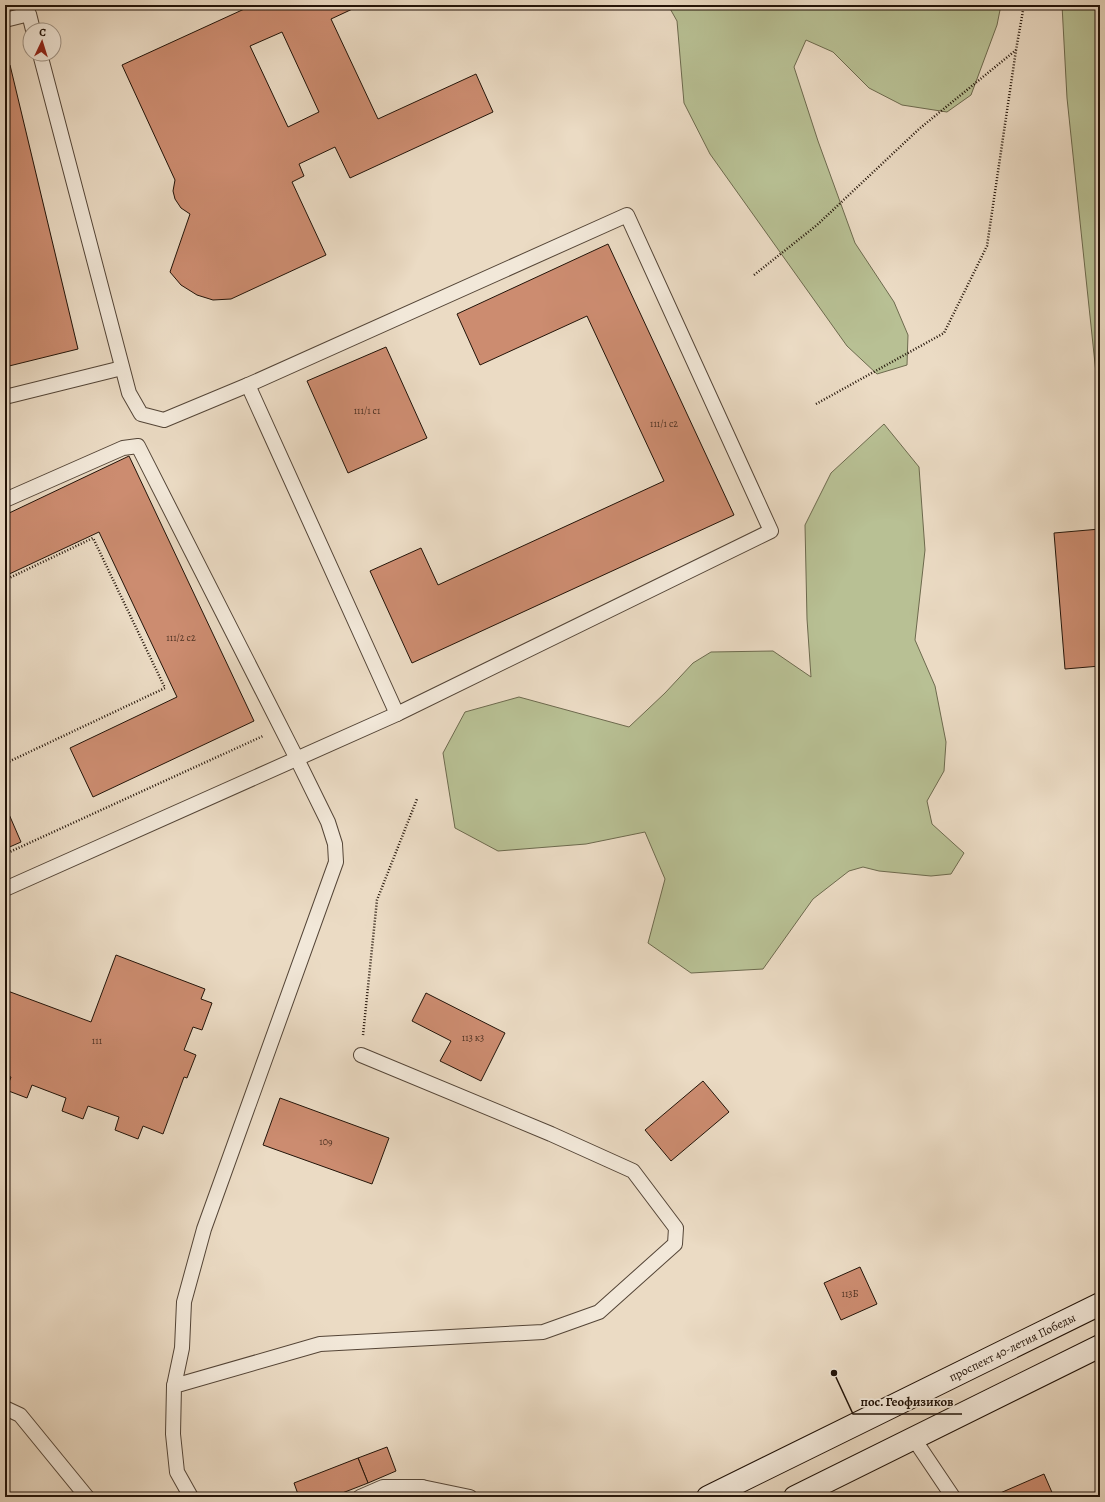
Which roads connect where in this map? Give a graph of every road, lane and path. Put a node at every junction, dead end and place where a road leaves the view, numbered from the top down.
1 (1024, 5) edge
2 (5, 20) edge
3 (31, 22) edge
4 (1016, 50) junction
5 (42, 62) edge
6 (754, 275) dead end
7 (122, 368) junction
8 (248, 385) junction
9 (5, 397) edge
10 (816, 404) dead end
11 (5, 500) edge
12 (5, 580) edge
13 (397, 714) junction
14 (298, 759) junction
15 (5, 760) edge
16 (278, 768) junction
17 (417, 799) dead end
18 (5, 854) edge
19 (5, 889) edge
20 (361, 1055) joint
21 (1100, 1304) edge
22 (1100, 1346) edge
23 (174, 1386) junction
24 (5, 1408) edge
25 (914, 1439) junction
26 (419, 1492) edge
27 (88, 1497) edge
28 (191, 1497) edge
29 (360, 1497) edge
30 (470, 1497) edge
31 (708, 1497) edge
32 (795, 1497) edge
33 (953, 1497) edge

1 - 4 path
2 - 3 lane
4 - 6 path
4 - 10 path
5 - 7 lane
7 - 8 lane
7 - 9 lane
8 - 13 lane
8 - 13 lane
11 - 14 lane
12 - 15 path
13 - 14 lane
14 - 16 lane
14 - 23 lane
16 - 18 path
16 - 19 lane
17 - 20 path
20 - 23 lane
21 - 31 main road, проспект 40-летия Победы
22 - 25 main road
23 - 28 lane
24 - 27 lane
25 - 32 main road
25 - 33 lane
26 - 29 lane
26 - 30 lane

